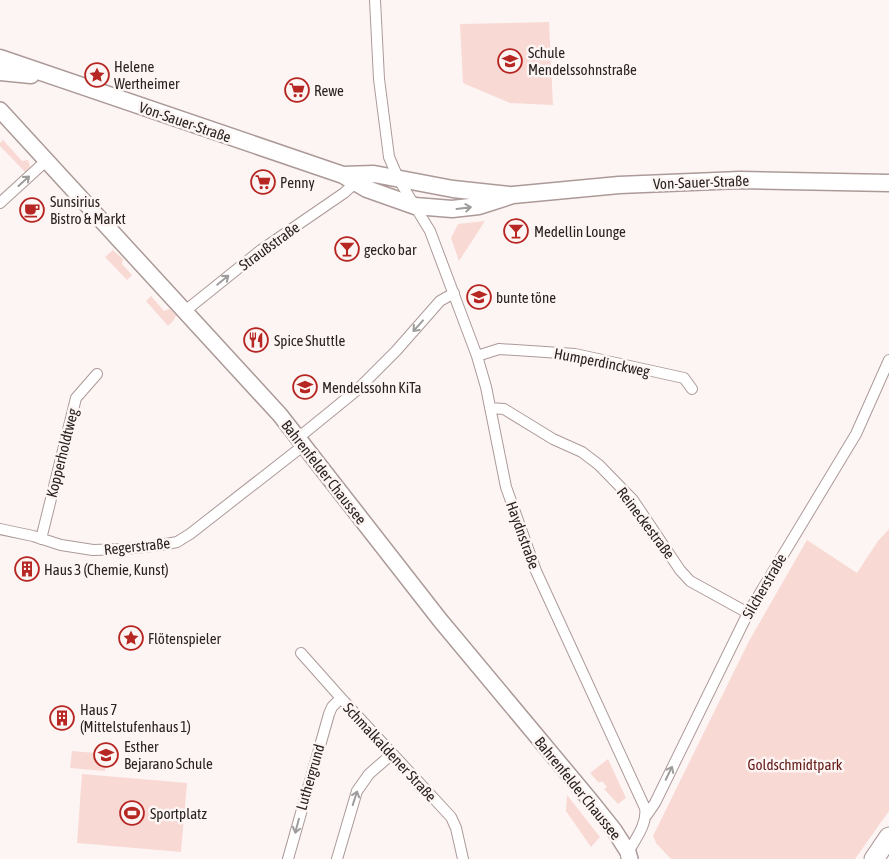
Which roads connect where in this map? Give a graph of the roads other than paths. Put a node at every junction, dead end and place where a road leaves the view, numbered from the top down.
1 (375, 0) edge
2 (0, 58) edge
3 (0, 72) edge
4 (53, 77) junction
5 (0, 110) edge
6 (47, 160) junction
7 (399, 180) junction
8 (355, 182) junction
9 (889, 183) edge
10 (453, 189) junction
11 (513, 195) junction
12 (0, 203) edge
13 (415, 206) junction
14 (454, 293) junction
15 (185, 311) junction
16 (477, 356) junction
17 (889, 360) edge
18 (97, 374) dead end
19 (692, 389) dead end
20 (490, 408) junction
21 (301, 442) junction
22 (0, 530) edge
23 (41, 539) junction
24 (748, 613) junction
25 (301, 653) dead end
26 (340, 698) junction
27 (392, 754) junction
28 (646, 816) junction
29 (889, 837) edge
30 (630, 857) edge
31 (288, 859) edge
32 (337, 859) edge
33 (463, 859) edge
34 (874, 859) edge

1 - 7 street
2 - 4 main road, Von-Sauer-Straße
3 - 4 main road
4 - 8 main road, Von-Sauer-Straße
5 - 6 main road, Bahrenfelder Chaussee
12 -> 6 street
6 - 15 main road, Bahrenfelder Chaussee
7 - 8 main road
7 - 8 main road, Von-Sauer-Straße
7 - 10 main road, Von-Sauer-Straße
7 - 13 street
8 - 13 main road, Von-Sauer-Straße
15 -> 8 street, Straußstraße
9 - 11 main road, Von-Sauer-Straße
10 - 11 main road, Von-Sauer-Straße
10 - 13 main road
13 -> 11 main road, Von-Sauer-Straße
13 - 14 street, Haydnstraße
14 - 16 street, Haydnstraße
14 -> 21 street, Regerstraße
15 - 21 main road, Bahrenfelder Chaussee
16 - 19 street, Humperdinckweg
16 - 20 street, Haydnstraße
17 - 24 street, Silcherstraße
18 - 23 street, Kopperholdtweg
20 - 24 street, Reineckestraße
20 - 28 street, Haydnstraße
21 - 23 street, Regerstraße
21 - 30 main road, Bahrenfelder Chaussee
22 - 23 street, Regerstraße
28 -> 24 street, Silcherstraße
25 - 26 street, Schmalkaldener Straße
26 - 27 street, Schmalkaldener Straße
26 -> 31 street, Luthergrund
32 -> 27 street
27 - 33 street, Schmalkaldener Straße
28 - 30 street
29 - 34 highway

